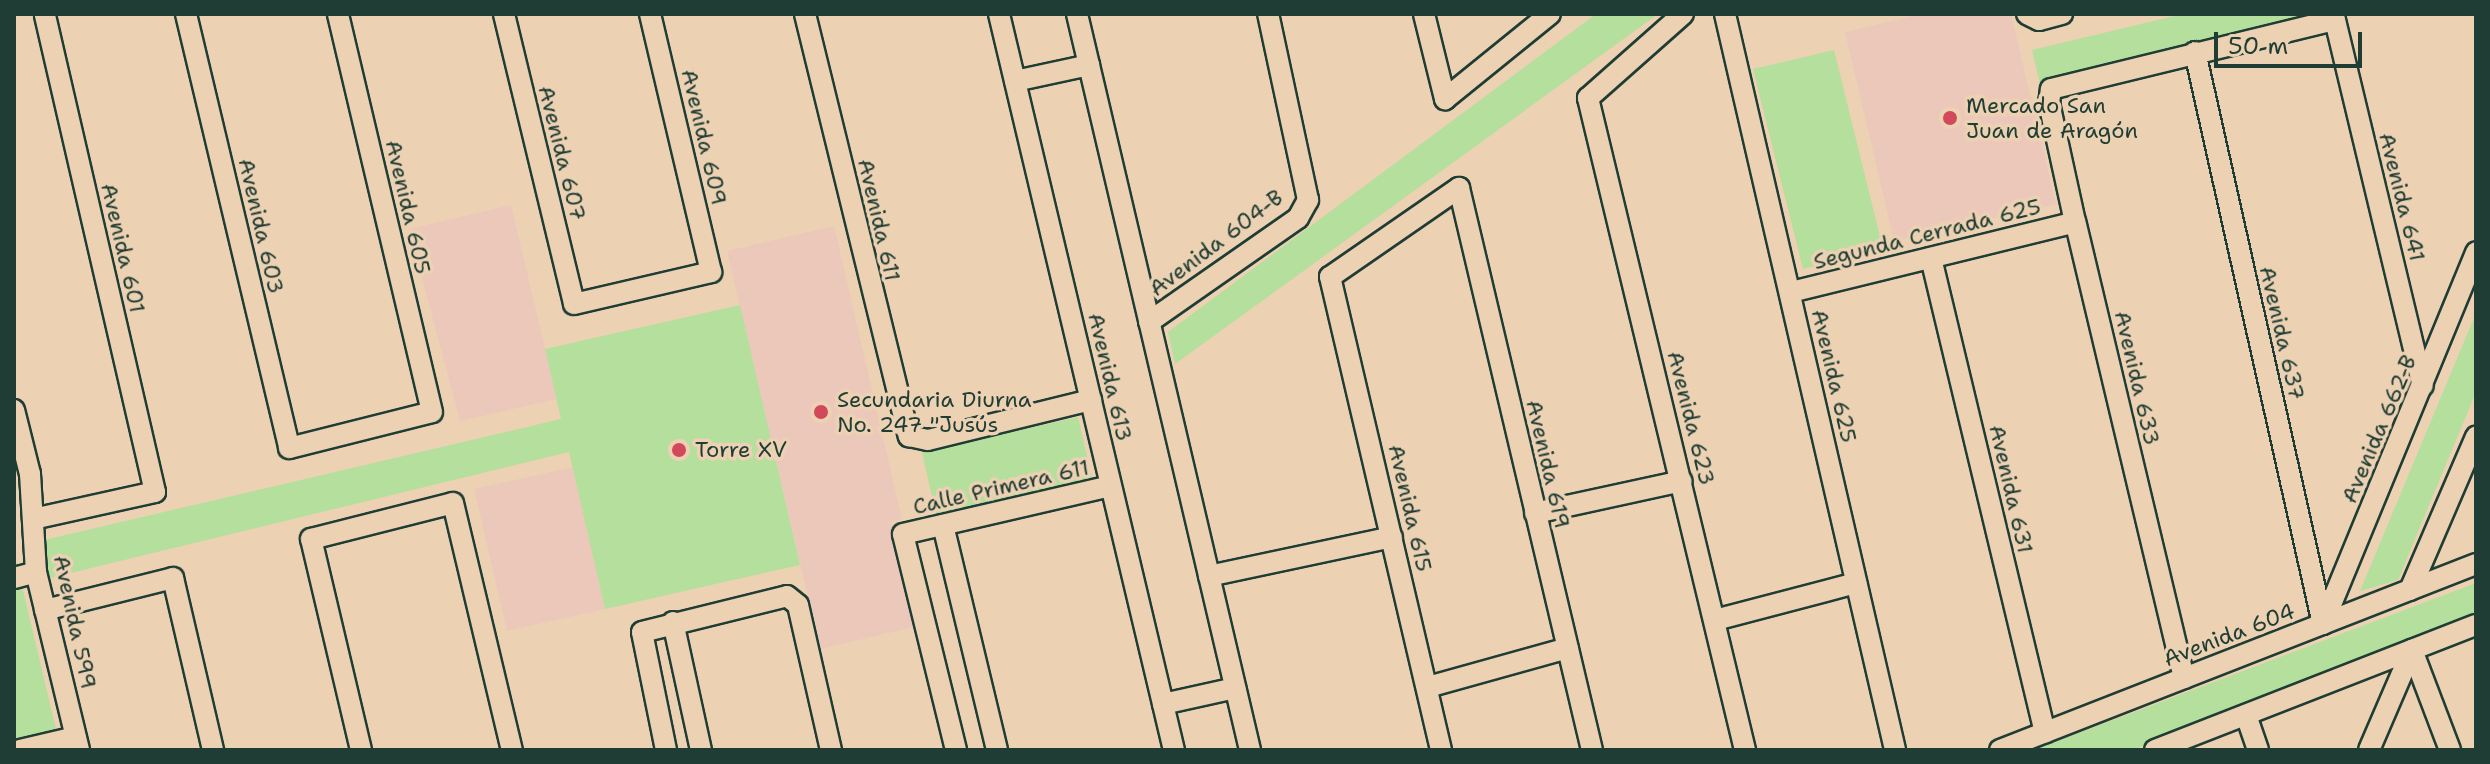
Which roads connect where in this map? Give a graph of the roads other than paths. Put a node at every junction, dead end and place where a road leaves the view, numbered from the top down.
1 (45, 14) edge
2 (186, 14) edge
3 (338, 14) edge
4 (504, 14) edge
5 (650, 14) edge
6 (805, 14) edge
7 (999, 14) edge
8 (1077, 14) edge
9 (1268, 14) edge
10 (1424, 14) edge
11 (1550, 14) edge
12 (1683, 14) edge
13 (1725, 14) edge
14 (2062, 14) edge
15 (2028, 16) edge
16 (2195, 52) junction
17 (1089, 65) junction
18 (1015, 81) junction
19 (1459, 188) joint
20 (2075, 222) junction
21 (2476, 252) edge
22 (1931, 258) junction
23 (711, 272) joint
24 (1791, 292) junction
25 (1149, 322) junction
26 (2423, 386) junction
27 (1091, 400) junction
28 (14, 410) edge
29 (432, 412) joint
30 (2476, 437) edge
31 (1682, 481) junction
32 (1111, 486) junction
33 (1535, 513) junction
34 (33, 519) junction
35 (943, 525) junction
36 (1392, 537) junction
37 (2476, 564) edge
38 (36, 572) junction
39 (1209, 576) junction
40 (14, 578) edge
41 (1856, 583) junction
42 (2410, 590) junction
43 (45, 610) junction
44 (1715, 620) junction
45 (673, 622) junction
46 (2323, 624) junction
47 (2476, 625) edge
48 (1568, 648) junction
49 (2412, 650) junction
50 (2184, 678) junction
51 (1428, 687) junction
52 (1235, 688) junction
53 (1163, 704) junction
54 (2246, 715) junction
55 (2045, 732) junction
56 (77, 743) edge
57 (20, 750) edge
58 (213, 750) edge
59 (361, 750) edge
60 (512, 750) edge
61 (666, 750) edge
62 (701, 750) edge
63 (831, 750) edge
64 (956, 750) edge
65 (997, 750) edge
66 (1174, 750) edge
67 (1250, 750) edge
68 (1441, 750) edge
69 (1592, 750) edge
70 (1745, 750) edge
71 (1895, 750) edge
72 (2000, 750) edge
73 (2155, 750) edge
74 (2258, 750) edge
75 (2369, 750) edge
76 (2450, 750) edge

1 - 34 street, Avenida 601
2 - 29 street, Avenida 603
3 - 29 street, Avenida 605
4 - 23 street, Avenida 607
5 - 23 street, Avenida 609
6 - 27 street, Avenida 611
7 - 18 street, Avenida 613
8 - 17 street
9 - 25 street, Avenida 604-B
10 - 11 street
12 - 31 street, Avenida 623
13 - 24 street, Avenida 625
14 - 15 street
16 - 20 street, Avenida 633
16 - 26 street, Avenida 641
16 - 46 street, Avenida 637
17 - 18 street
17 - 25 street
18 - 27 street, Avenida 613
19 - 33 street, Avenida 619
19 - 36 street, Avenida 615
20 - 22 street, Segunda Cerrada 625
20 - 50 street, Avenida 633
21 - 26 street, Avenida 662-B
22 - 24 street, Segunda Cerrada 625
22 - 55 street, Avenida 631
24 - 41 street, Avenida 625
25 - 39 street
26 - 46 street, Avenida 662-B
27 - 32 street, Avenida 613
28 - 34 street, Avenida 599
30 - 42 street
31 - 33 street
31 - 44 street, Avenida 623
32 - 35 street, Calle Primera 611
32 - 53 street, Avenida 613
33 - 48 street, Avenida 619
34 - 38 street, Avenida 599
35 - 64 street, Calle Primera 611
35 - 65 street
36 - 39 street
36 - 51 street, Avenida 615
37 - 42 street, Avenida 604
38 - 40 street
38 - 43 street, Avenida 599
39 - 52 street
41 - 44 street
41 - 71 street, Avenida 625
42 - 46 street, Avenida 604
43 - 56 street, Avenida 599
43 - 58 street
44 - 70 street, Avenida 623
45 - 61 street
45 - 62 street
45 - 63 street
46 - 50 street, Avenida 604
47 - 49 street
48 - 51 street
48 - 69 street, Avenida 619
49 - 54 street
49 - 75 street
49 - 76 street
50 - 55 street, Avenida 604
51 - 68 street, Avenida 615
52 - 53 street
52 - 67 street
53 - 66 street, Avenida 613
54 - 73 street
54 - 74 street
55 - 72 street, Avenida 604
56 - 57 street
59 - 60 street

